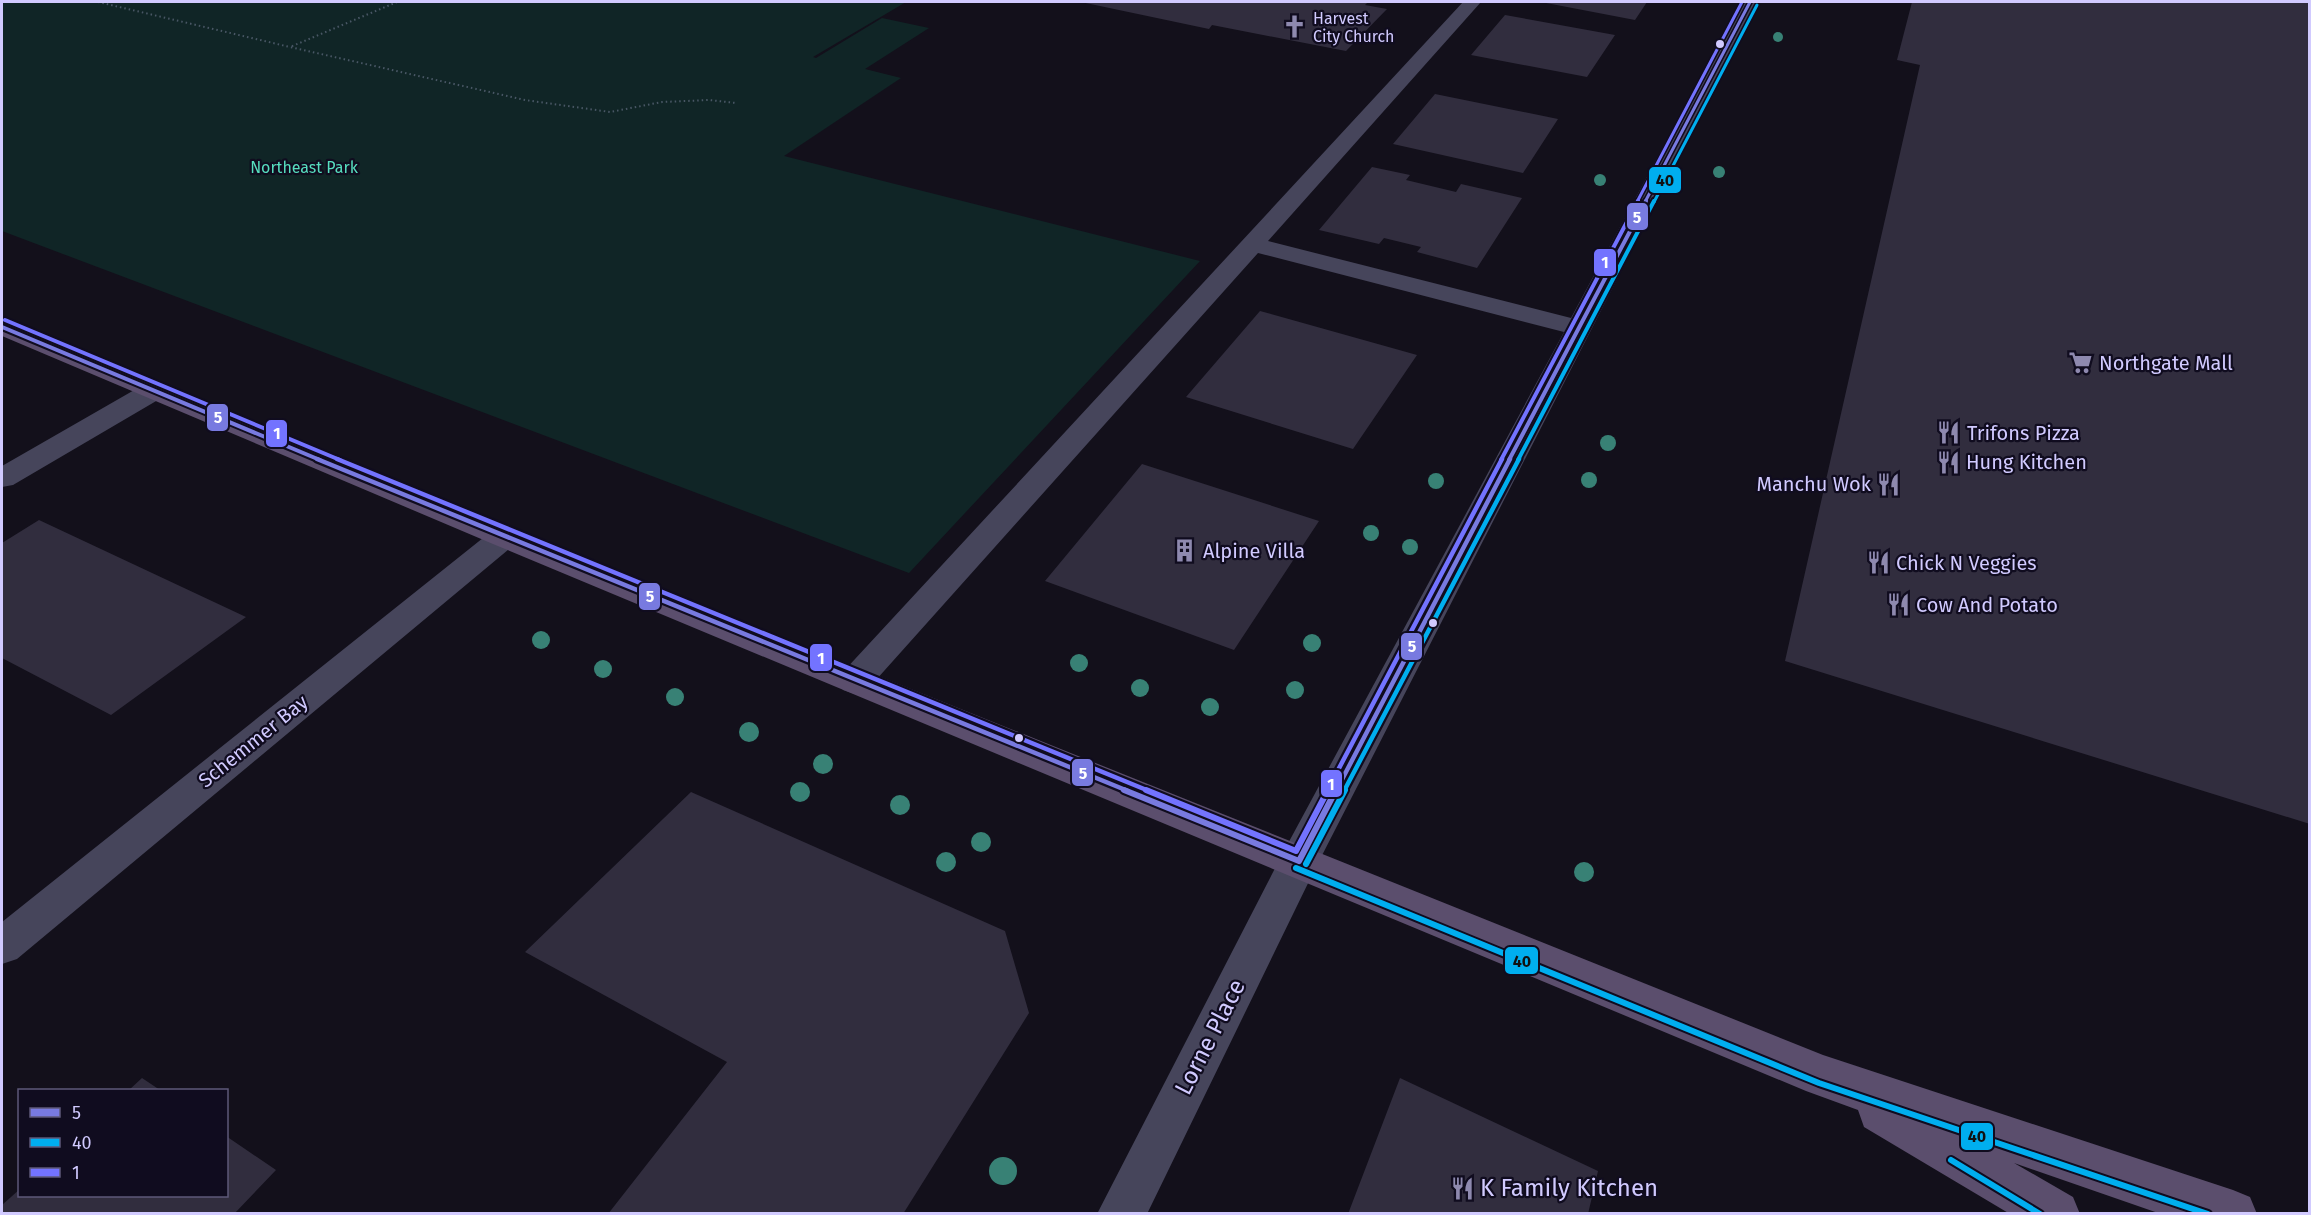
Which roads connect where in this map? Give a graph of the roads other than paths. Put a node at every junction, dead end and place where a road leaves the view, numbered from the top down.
1 (1472, 2) edge
2 (1750, 2) edge
3 (1251, 244) junction
4 (2, 327) edge
5 (1580, 328) junction
6 (153, 391) junction
7 (2, 478) edge
8 (504, 537) junction
9 (855, 681) junction
10 (1299, 861) junction
11 (2, 946) edge
12 (1822, 1076) junction
13 (1122, 1214) edge
14 (2056, 1214) edge
15 (2233, 1214) edge

1 - 3 street
2 - 5 street, Lorne Place
3 - 5 street
3 - 9 street
4 - 6 main road
5 - 10 street, Lorne Place
6 - 7 street
6 - 8 main road
8 - 9 main road
8 - 11 street, Schemmer Bay
9 - 10 main road
10 - 12 main road
10 - 13 street, Lorne Place
12 - 14 main road
12 - 15 main road

